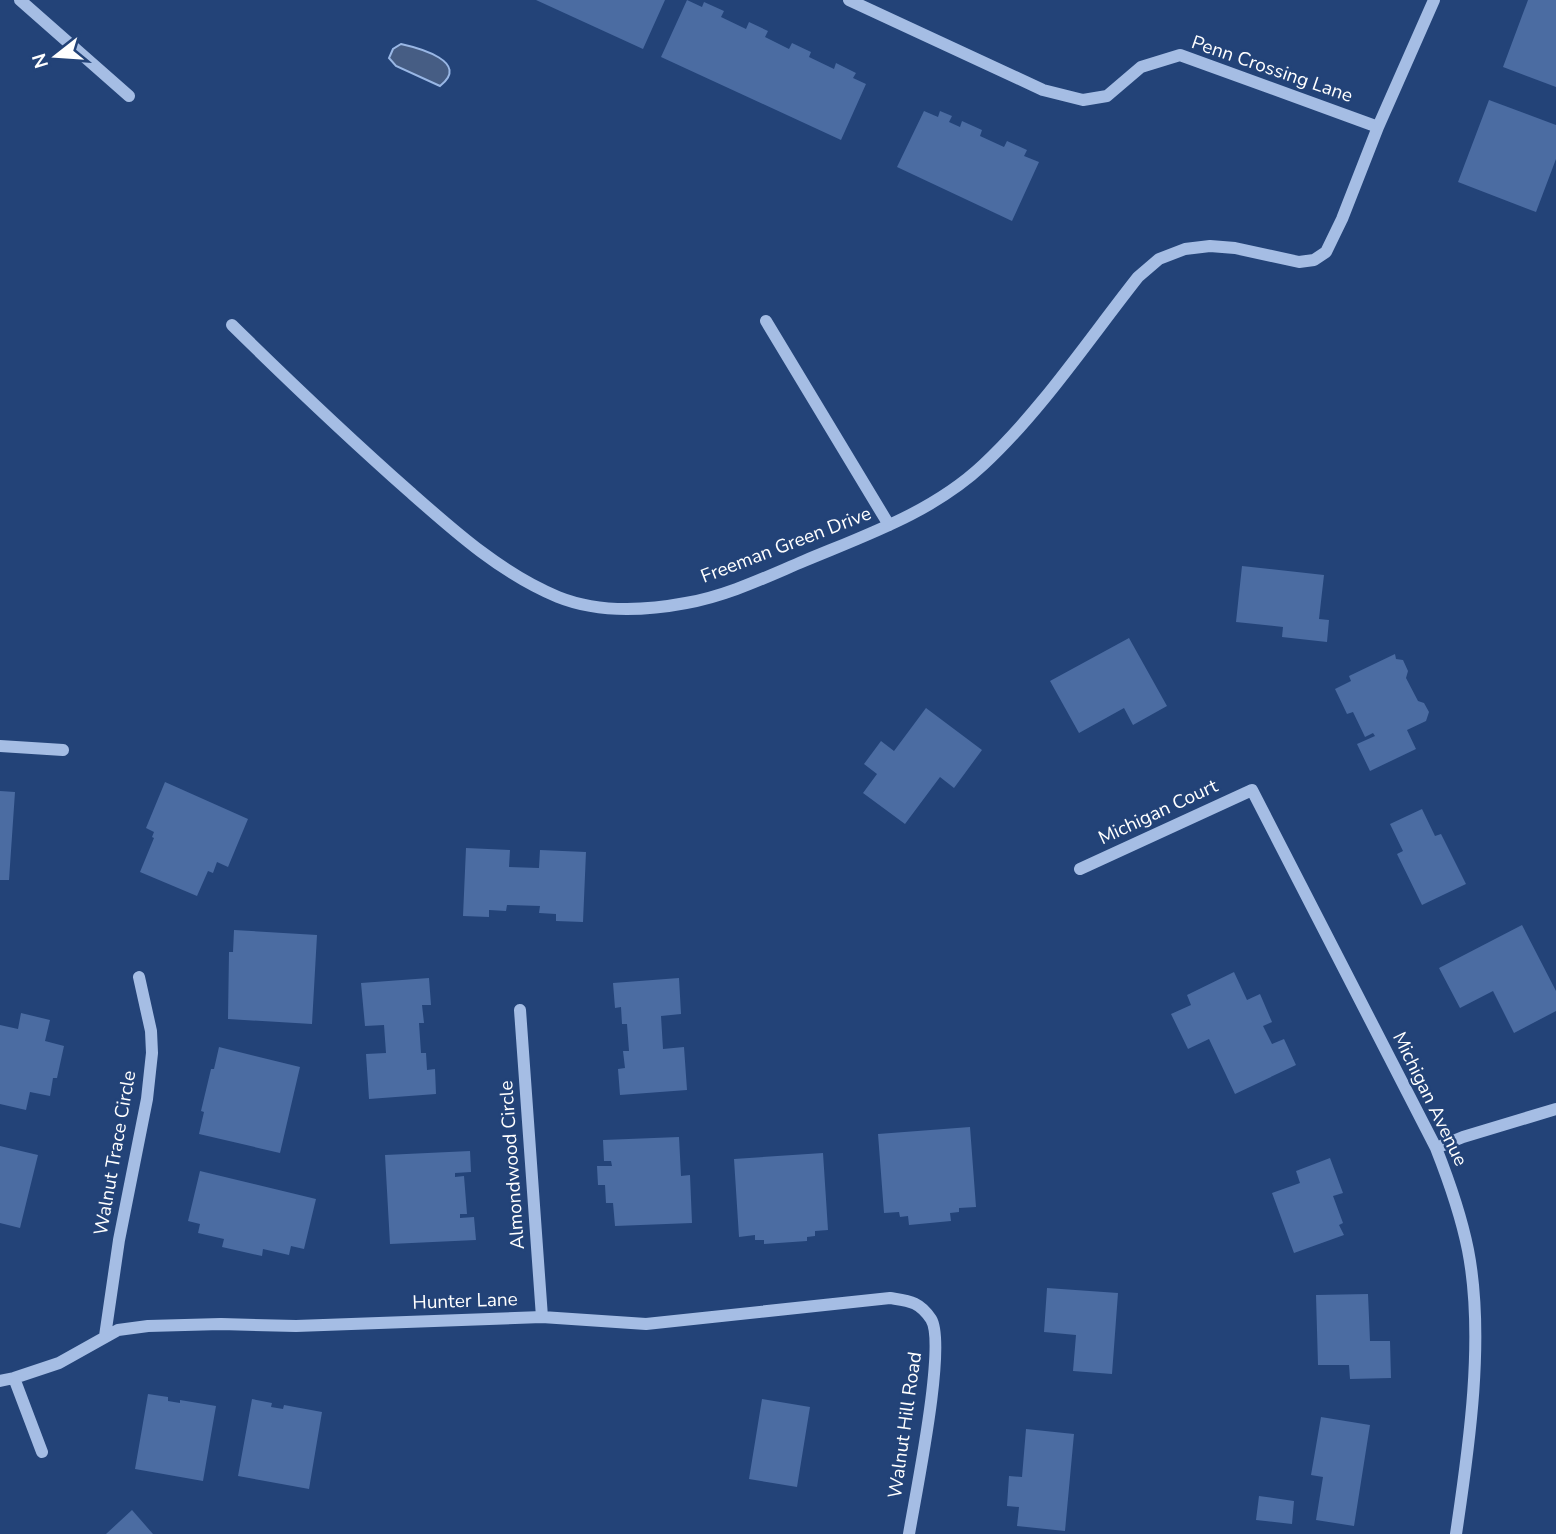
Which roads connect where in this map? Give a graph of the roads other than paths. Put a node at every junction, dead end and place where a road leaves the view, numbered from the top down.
1 (20, 0) edge
2 (849, 0) edge
3 (1434, 0) edge
4 (130, 96) dead end
5 (1378, 127) junction
6 (766, 321) dead end
7 (232, 325) dead end
8 (889, 525) junction
9 (0, 746) edge
10 (63, 750) dead end
11 (1252, 790) joint
12 (1080, 869) dead end
13 (139, 977) dead end
14 (520, 1010) dead end
15 (1556, 1109) edge
16 (1436, 1148) junction
17 (542, 1317) junction
18 (933, 1321) joint
19 (105, 1336) junction
20 (14, 1378) junction
21 (0, 1381) edge
22 (42, 1452) dead end
23 (909, 1534) edge
24 (1456, 1534) edge

1 - 4 street
2 - 5 street, Penn Crossing Lane
3 - 5 street
5 - 8 street, Freeman Green Drive
6 - 8 street
7 - 8 street, Freeman Green Drive
9 - 10 street
11 - 12 street, Michigan Court
11 - 16 street, Michigan Avenue
13 - 19 street, Walnut Trace Circle
14 - 17 street, Almondwood Circle
15 - 16 street
16 - 24 street, Michigan Avenue
17 - 18 street, Hunter Lane
17 - 19 street, Hunter Lane
18 - 23 street, Walnut Hill Road
19 - 20 street, Hunter Lane
20 - 21 street, Hunter Lane
20 - 22 street

